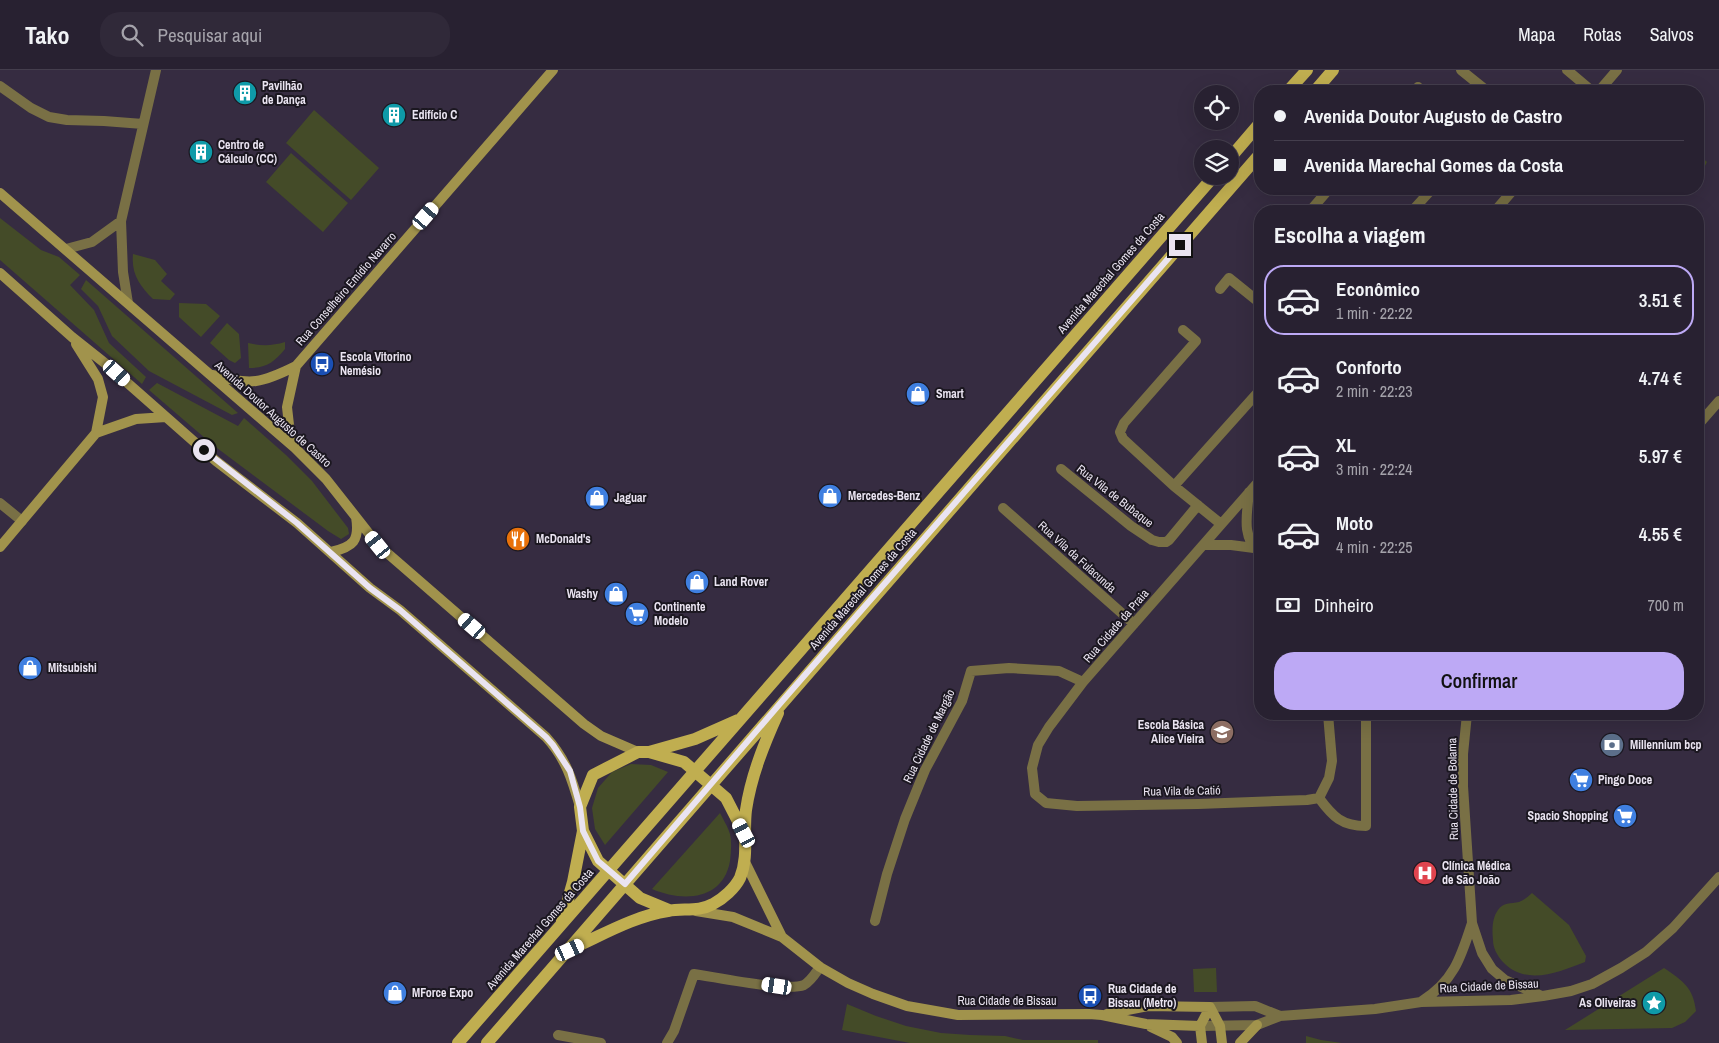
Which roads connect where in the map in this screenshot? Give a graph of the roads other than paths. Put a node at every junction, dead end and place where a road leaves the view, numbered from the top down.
1 (156, 70) edge
2 (553, 70) edge
3 (1307, 70) edge
4 (1333, 70) edge
5 (1462, 70) edge
6 (1567, 70) edge
7 (1617, 70) edge
8 (1293, 85) edge
9 (1319, 85) edge
10 (1480, 85) edge
11 (1585, 85) edge
12 (1604, 85) edge
13 (0, 86) edge
14 (143, 124) junction
15 (1254, 130) edge
16 (1239, 148) edge
17 (1254, 161) edge
18 (1206, 185) edge
19 (0, 193) edge
20 (1325, 195) edge
21 (1427, 195) edge
22 (1509, 195) edge
23 (1315, 205) edge
24 (1417, 205) edge
25 (1499, 205) edge
26 (121, 221) junction
27 (66, 249) junction
28 (0, 272) edge
29 (1220, 289) dead end
30 (1254, 298) edge
31 (128, 303) junction
32 (1183, 330) dead end
33 (72, 337) junction
34 (296, 366) junction
35 (210, 374) junction
36 (1254, 397) edge
37 (1719, 400) edge
38 (166, 417) junction
39 (1704, 418) edge
40 (96, 433) junction
41 (295, 448) junction
42 (1061, 469) dead end
43 (1174, 486) junction
44 (1254, 487) edge
45 (1249, 492) junction
46 (0, 503) edge
47 (1198, 505) junction
48 (1003, 508) dead end
49 (356, 516) junction
50 (22, 521) junction
51 (1221, 524) junction
52 (1203, 545) junction
53 (1254, 545) edge
54 (0, 546) edge
55 (1254, 550) edge
56 (331, 552) junction
57 (1134, 624) junction
58 (1083, 682) junction
59 (784, 699) junction
60 (742, 718) junction
61 (1329, 720) edge
62 (1366, 720) edge
63 (1466, 720) edge
64 (643, 752) junction
65 (695, 771) junction
66 (711, 785) junction
67 (1320, 798) junction
68 (1046, 803) joint
69 (580, 807) junction
70 (583, 831) junction
71 (744, 833) junction
72 (745, 862) junction
73 (609, 870) junction
74 (1719, 877) edge
75 (625, 884) junction
76 (669, 910) junction
77 (694, 910) junction
78 (875, 921) dead end
79 (1472, 923) junction
80 (560, 926) junction
81 (782, 937) junction
82 (570, 950) junction
83 (820, 968) junction
84 (1542, 996) junction
85 (1421, 1002) junction
86 (1210, 1007) junction
87 (1102, 1015) junction
88 (1280, 1016) junction
89 (1146, 1024) junction
90 (1200, 1026) junction
91 (1220, 1026) junction
92 (1257, 1026) junction
93 (558, 1035) dead end
94 (458, 1043) edge
95 (488, 1043) edge
96 (600, 1043) edge
97 (668, 1043) edge
98 (1177, 1043) edge
99 (1202, 1043) edge
100 (1222, 1043) edge
101 (1240, 1043) edge

1 - 14 street
2 - 34 main road, Rua Conselheiro Emídio Navarro
3 - 8 main road
4 - 9 main road
5 - 10 street
6 - 11 street
7 - 12 street
13 - 14 street
14 - 26 street
15 - 16 main road
17 - 59 main road, Avenida Marechal Gomes da Costa
18 - 60 main road, Avenida Marechal Gomes da Costa
19 - 27 main road, Avenida Doutor Augusto de Castro
20 - 23 street
21 - 24 street
22 - 25 street
26 - 27 street
26 - 31 street
27 - 31 main road, Avenida Doutor Augusto de Castro
28 - 33 main road
29 - 30 street
31 - 35 main road, Avenida Doutor Augusto de Castro
32 - 43 street
33 - 38 main road
33 - 40 main road
34 - 35 main road, Rua Conselheiro Emídio Navarro
34 - 41 main road, Rua Conselheiro Emídio Navarro
35 - 41 main road, Avenida Doutor Augusto de Castro
36 - 43 street
37 - 39 street
38 - 40 main road
38 - 56 main road
40 - 50 main road
41 - 49 main road, Avenida Doutor Augusto de Castro
42 - 47 street, Rua Vila de Bubaque
43 - 47 street
44 - 45 street, Rua Cidade da Praia
45 - 51 street, Rua Cidade da Praia
45 - 53 street
46 - 50 street
47 - 51 street
48 - 57 street, Rua Vila da Fulacunda
49 - 56 main road
49 - 64 main road, Avenida Doutor Augusto de Castro
50 - 54 main road
51 - 52 street, Rua Cidade da Praia
52 - 55 street
52 - 57 street, Rua Cidade da Praia
56 - 69 main road
57 - 58 street, Rua Cidade da Praia
58 - 68 street, Rua Cidade da Praia
58 - 78 street, Rua Cidade de Margão
59 - 66 main road, Avenida Marechal Gomes da Costa
59 - 71 main road
60 - 64 main road
60 - 65 main road, Avenida Marechal Gomes da Costa
61 - 67 street
62 - 67 street
63 - 79 street, Rua Cidade de Bolama
64 - 65 main road
64 - 69 main road
65 - 66 main road
65 - 73 main road, Avenida Marechal Gomes da Costa
66 - 71 main road
66 - 75 main road, Avenida Marechal Gomes da Costa
67 - 68 street, Rua Vila de Catió
69 - 70 main road
70 - 73 main road
70 - 80 main road
71 - 72 main road
72 - 77 main road
72 - 81 main road, Rua Cidade de Bissau
73 - 75 main road
73 - 80 main road, Avenida Marechal Gomes da Costa
74 - 84 street, Rua Cidade de Bissau
75 - 76 main road
75 - 82 main road, Avenida Marechal Gomes da Costa
76 - 77 main road
76 - 82 main road
77 - 81 main road, Rua Cidade de Bissau
79 - 84 street, Rua Cidade de Bolama
79 - 85 street, Rua Cidade de Bolama
80 - 94 main road, Avenida Marechal Gomes da Costa
81 - 83 main road, Rua Cidade de Bissau
82 - 95 main road, Avenida Marechal Gomes da Costa
83 - 87 main road, Rua Cidade de Bissau
83 - 97 street
84 - 85 street, Rua Cidade de Bissau
85 - 88 street, Rua Cidade de Bissau
86 - 87 main road, Rua Cidade de Bissau
86 - 88 street, Rua Cidade de Bissau
86 - 90 main road
86 - 91 main road
87 - 89 main road, Rua Cidade de Bissau
88 - 92 street, Rua Cidade de Bissau
89 - 90 main road, Rua Cidade de Bissau
89 - 98 main road
90 - 91 street, Rua Cidade de Bissau
90 - 99 main road
91 - 92 street, Rua Cidade de Bissau
91 - 100 main road
92 - 101 main road
93 - 96 street

